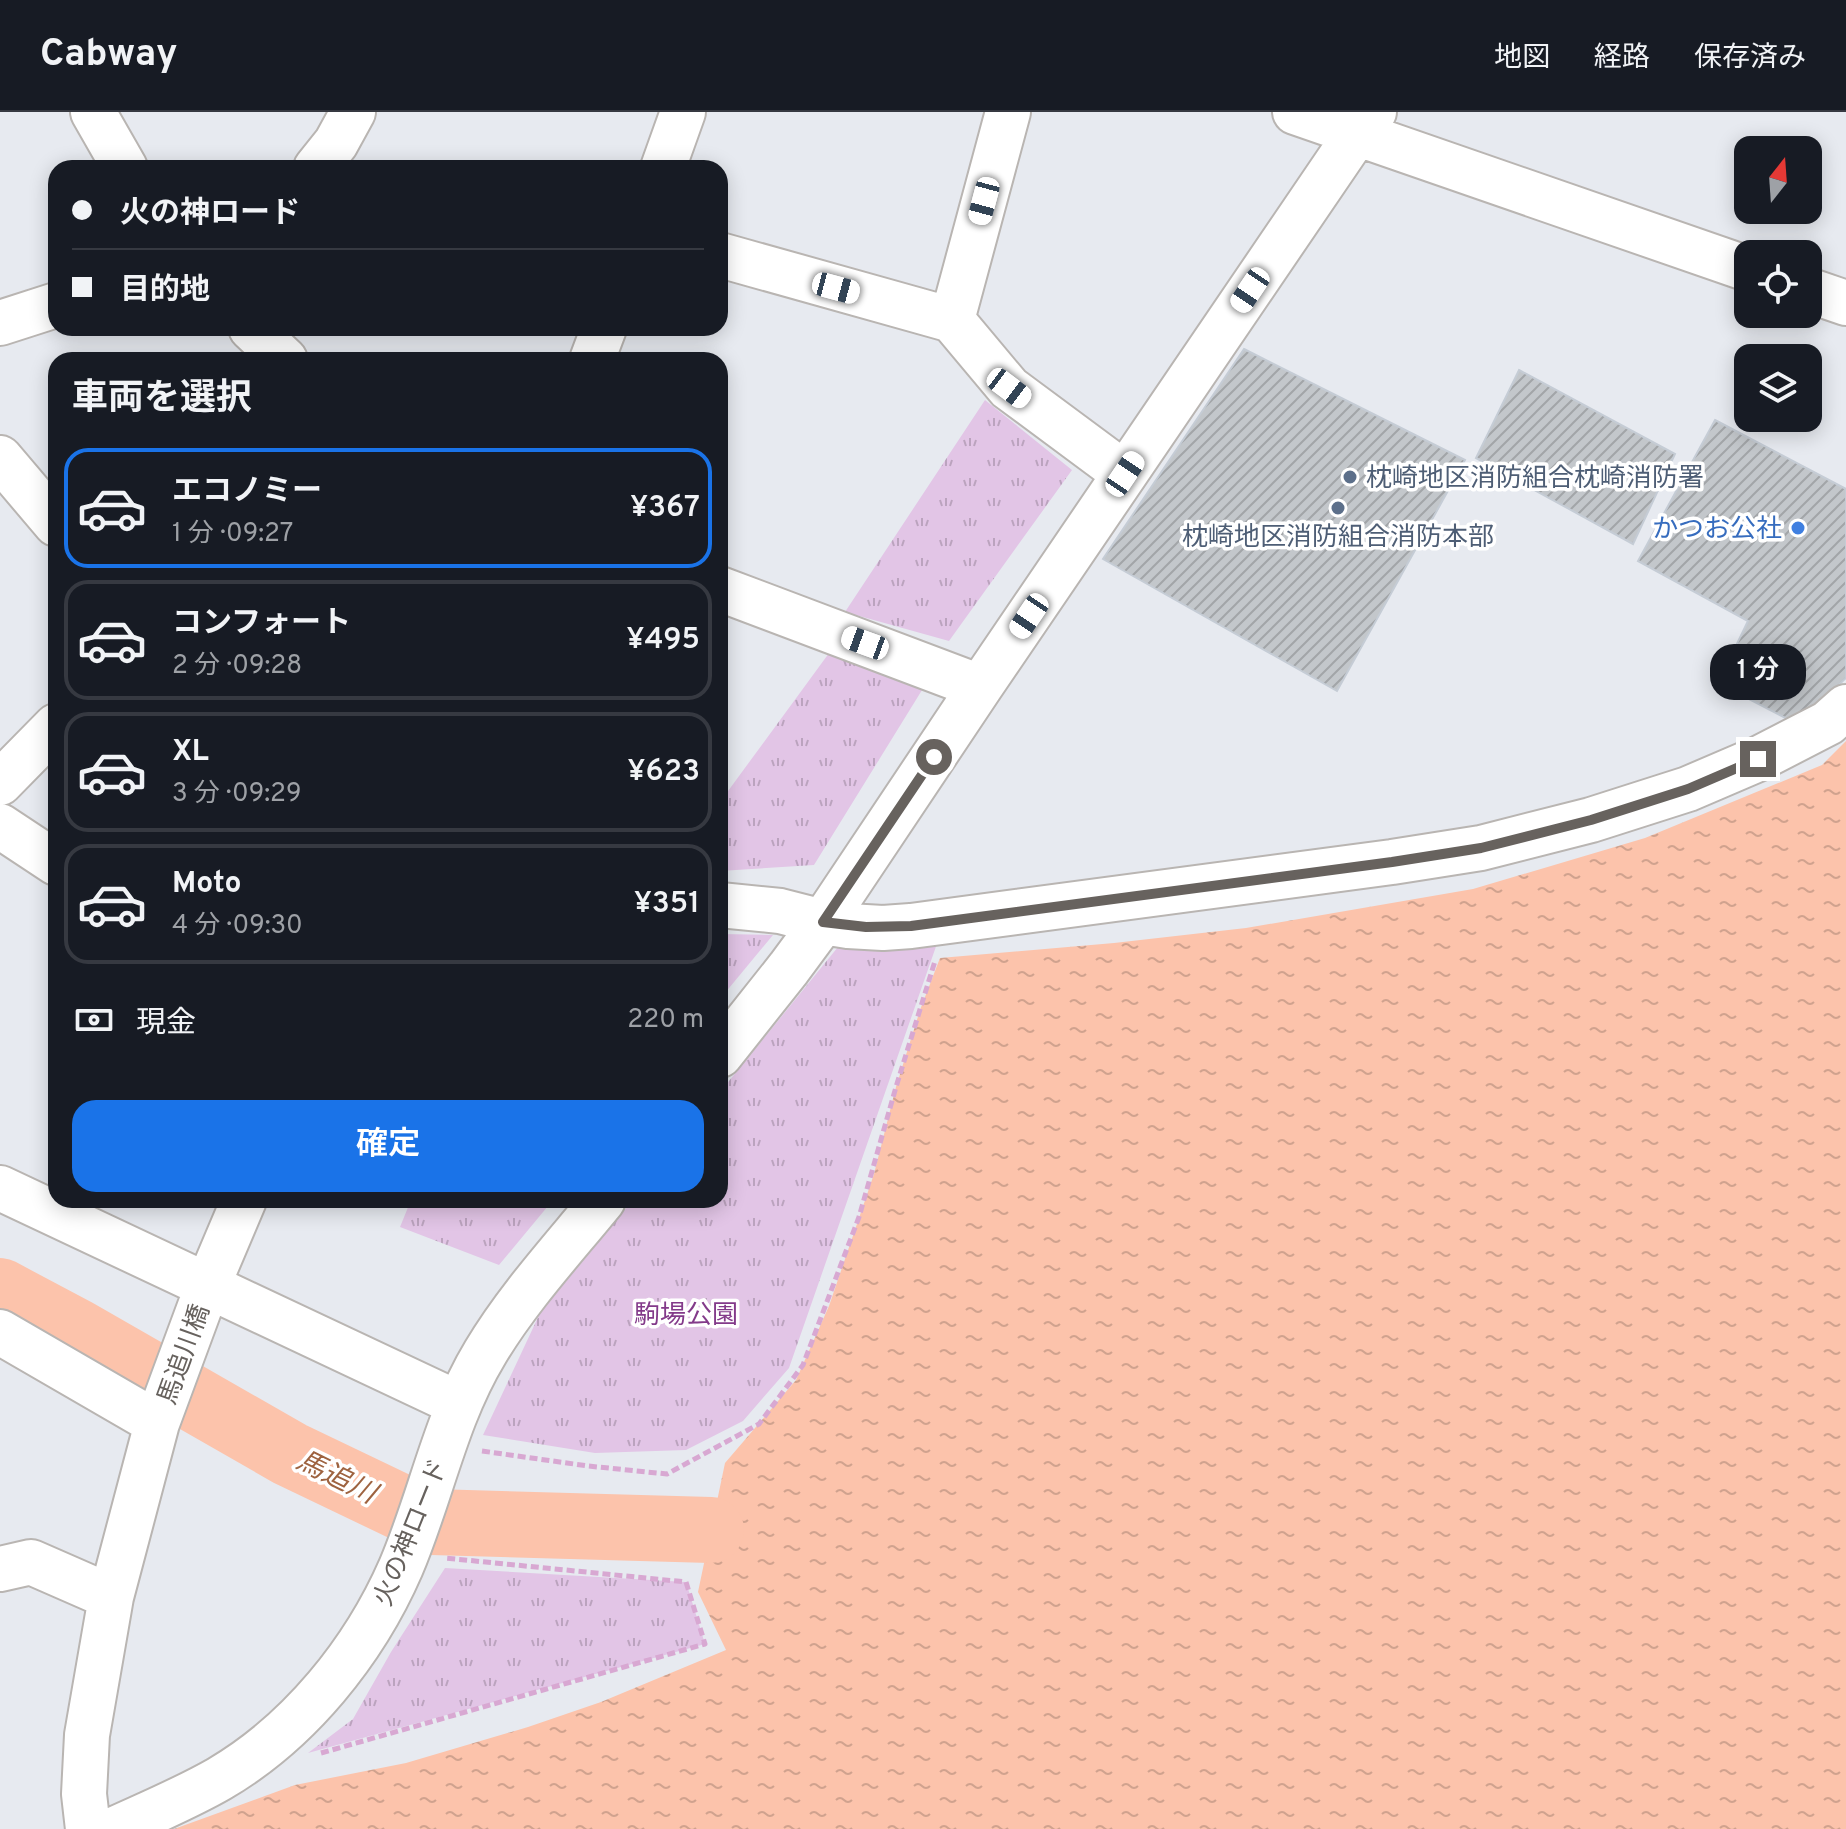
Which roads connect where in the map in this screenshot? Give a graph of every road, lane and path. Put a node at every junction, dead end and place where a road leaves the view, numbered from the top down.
1 (93, 112) edge
2 (353, 112) edge
3 (683, 112) edge
4 (1008, 112) edge
5 (1295, 112) edge
6 (1366, 122) edge
7 (120, 160) edge
8 (322, 160) edge
9 (666, 160) edge
10 (728, 257) edge
11 (1734, 264) edge
12 (1822, 295) edge
13 (1846, 303) edge
14 (48, 308) edge
15 (952, 320) junction
16 (0, 323) edge
17 (260, 336) edge
18 (276, 352) edge
19 (0, 458) edge
20 (1125, 474) junction
21 (48, 515) edge
22 (728, 592) edge
23 (980, 687) junction
24 (1846, 707) edge
25 (48, 734) edge
26 (0, 783) edge
27 (0, 826) edge
28 (48, 858) edge
29 (728, 906) edge
30 (823, 922) junction
31 (947, 922) junction
32 (728, 1045) edge
33 (0, 1188) edge
34 (241, 1208) edge
35 (597, 1208) edge
36 (208, 1285) junction
37 (0, 1332) edge
38 (157, 1423) junction
39 (462, 1431) junction
40 (444, 1558) dead end
41 (0, 1569) edge
42 (111, 1597) junction
43 (320, 1753) dead end
44 (88, 1829) edge
45 (115, 1829) edge

1 - 7 street
2 - 8 street
3 - 9 street
4 - 15 street
5 - 6 street
6 - 11 street
6 - 20 street
10 - 15 street
12 - 13 street
14 - 16 street
15 - 20 street
17 - 18 street
19 - 21 street
20 - 23 street
22 - 23 street
23 - 30 street
24 - 31 street
25 - 26 street
27 - 28 street
29 - 30 street
30 - 31 street
30 - 32 street
31 - 39 path
33 - 36 street
34 - 36 street, 馬追川橋
35 - 39 street, 火の神ロード
36 - 38 street, 馬追川橋
36 - 39 street
37 - 38 street
38 - 42 street, 馬追川橋
39 - 45 street, 火の神ロード
40 - 43 path
41 - 42 street
42 - 44 street, 馬追川橋

